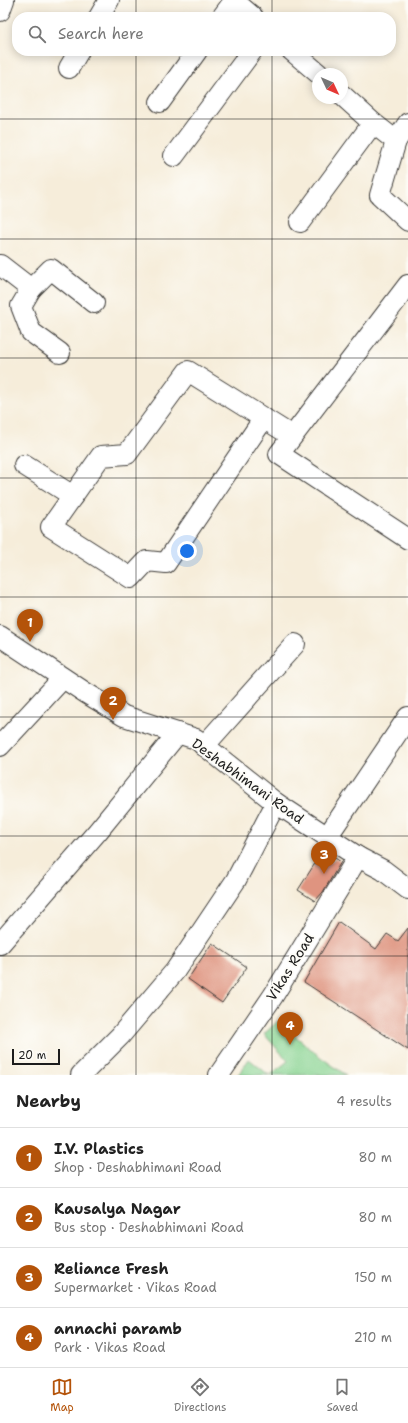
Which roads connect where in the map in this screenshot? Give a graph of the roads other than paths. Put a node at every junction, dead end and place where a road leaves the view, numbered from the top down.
1 (4, 0) edge
2 (109, 0) edge
3 (233, 0) edge
4 (0, 11) edge
5 (102, 12) edge
6 (225, 12) edge
7 (247, 12) edge
8 (193, 56) edge
9 (248, 56) edge
10 (298, 56) edge
11 (312, 68) edge
12 (348, 100) edge
13 (160, 102) dead end
14 (373, 123) junction
15 (408, 123) edge
16 (396, 141) junction
17 (174, 156) dead end
18 (408, 221) edge
19 (300, 222) dead end
20 (0, 265) edge
21 (408, 285) edge
22 (31, 289) junction
23 (94, 303) dead end
24 (60, 353) dead end
25 (264, 418) junction
26 (292, 436) junction
27 (24, 465) dead end
28 (73, 496) junction
29 (408, 539) edge
30 (0, 636) edge
31 (295, 644) dead end
32 (63, 678) junction
33 (408, 717) edge
34 (178, 733) junction
35 (0, 746) edge
36 (204, 746) junction
37 (276, 803) junction
38 (327, 837) junction
39 (358, 857) junction
40 (408, 889) edge
41 (0, 944) edge
42 (81, 1075) edge
43 (219, 1075) edge

1 - 4 street
2 - 5 street
3 - 6 street
3 - 7 street
8 - 13 street
9 - 17 street
10 - 11 street
12 - 14 street
14 - 16 street
14 - 19 street
15 - 16 street
16 - 18 street
20 - 22 street
21 - 26 street
22 - 23 street
22 - 24 street
25 - 26 street
25 - 28 street
25 - 28 street
26 - 29 street
27 - 28 street
30 - 32 street, Deshabhimani Road
31 - 36 street
32 - 34 street, Deshabhimani Road
32 - 35 street
33 - 38 street
34 - 36 street, Deshabhimani Road
34 - 41 street
36 - 37 street, Deshabhimani Road
37 - 38 street, Deshabhimani Road
37 - 42 street
38 - 39 street, Deshabhimani Road
39 - 40 street, Deshabhimani Road
39 - 43 street, Vikas Road

